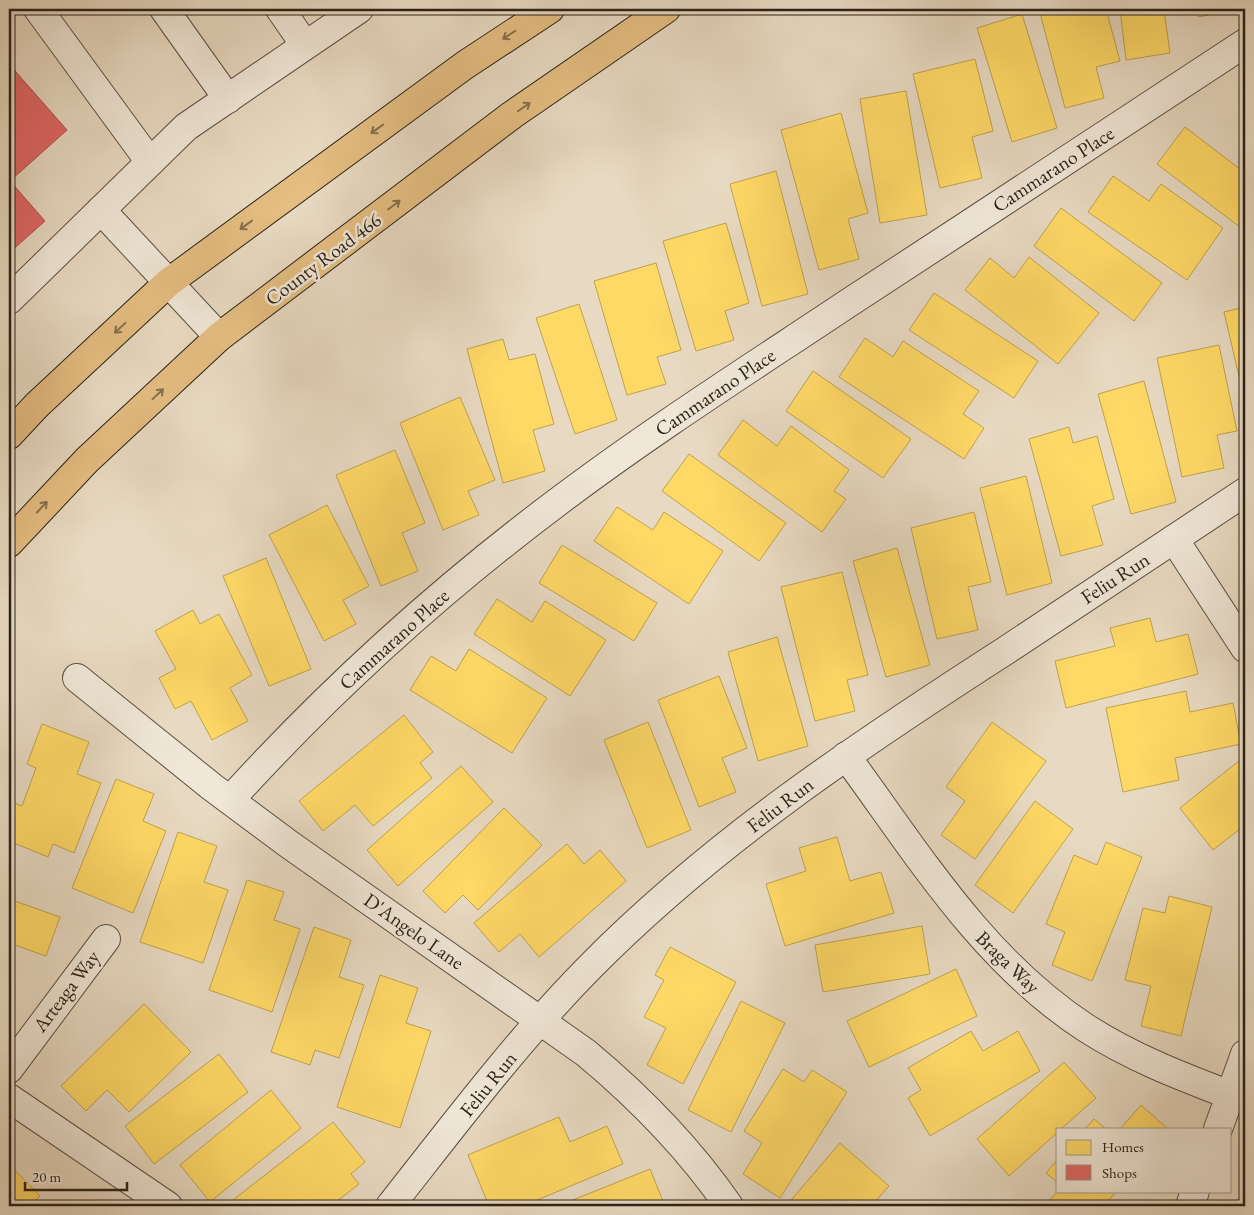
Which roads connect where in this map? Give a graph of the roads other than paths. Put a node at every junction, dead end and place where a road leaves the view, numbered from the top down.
1 (38, 9) edge
2 (164, 9) edge
3 (280, 9) edge
4 (358, 9) edge
5 (550, 9) edge
6 (666, 9) edge
7 (1245, 43) edge
8 (306, 45) junction
9 (228, 99) junction
10 (150, 162) junction
11 (101, 210) junction
12 (169, 282) junction
13 (9, 300) edge
14 (219, 337) junction
15 (9, 435) edge
16 (1245, 492) edge
17 (1174, 539) junction
18 (9, 543) edge
19 (1245, 648) edge
20 (77, 678) dead end
21 (846, 756) junction
22 (230, 800) junction
23 (106, 938) dead end
24 (540, 1020) junction
25 (1245, 1054) edge
26 (9, 1069) edge
27 (1230, 1095) junction
28 (9, 1098) edge
29 (1218, 1128) edge
30 (1195, 1192) edge
31 (168, 1206) edge
32 (390, 1206) edge
33 (729, 1206) edge
34 (1190, 1206) edge

1 - 10 street
2 - 9 street
3 - 8 street
4 - 8 street
5 -> 12 main road
14 -> 6 main road, County Road 466
7 - 22 street, Cammarano Place
8 - 9 street
9 - 10 street
10 - 11 street
11 - 12 street
11 - 13 street
12 - 14 street
12 -> 15 main road
18 -> 14 main road, County Road 466
16 - 17 street, Feliu Run
17 - 19 street
17 - 21 street, Feliu Run
20 - 22 street, D'Angelo Lane
21 - 24 street, Feliu Run
21 - 27 street, Braga Way
22 - 24 street, D'Angelo Lane
23 - 26 street, Arteaga Way
24 - 32 street, Feliu Run
24 - 33 street, D'Angelo Lane
25 - 27 street
27 - 29 street
28 - 31 street
30 - 34 street

